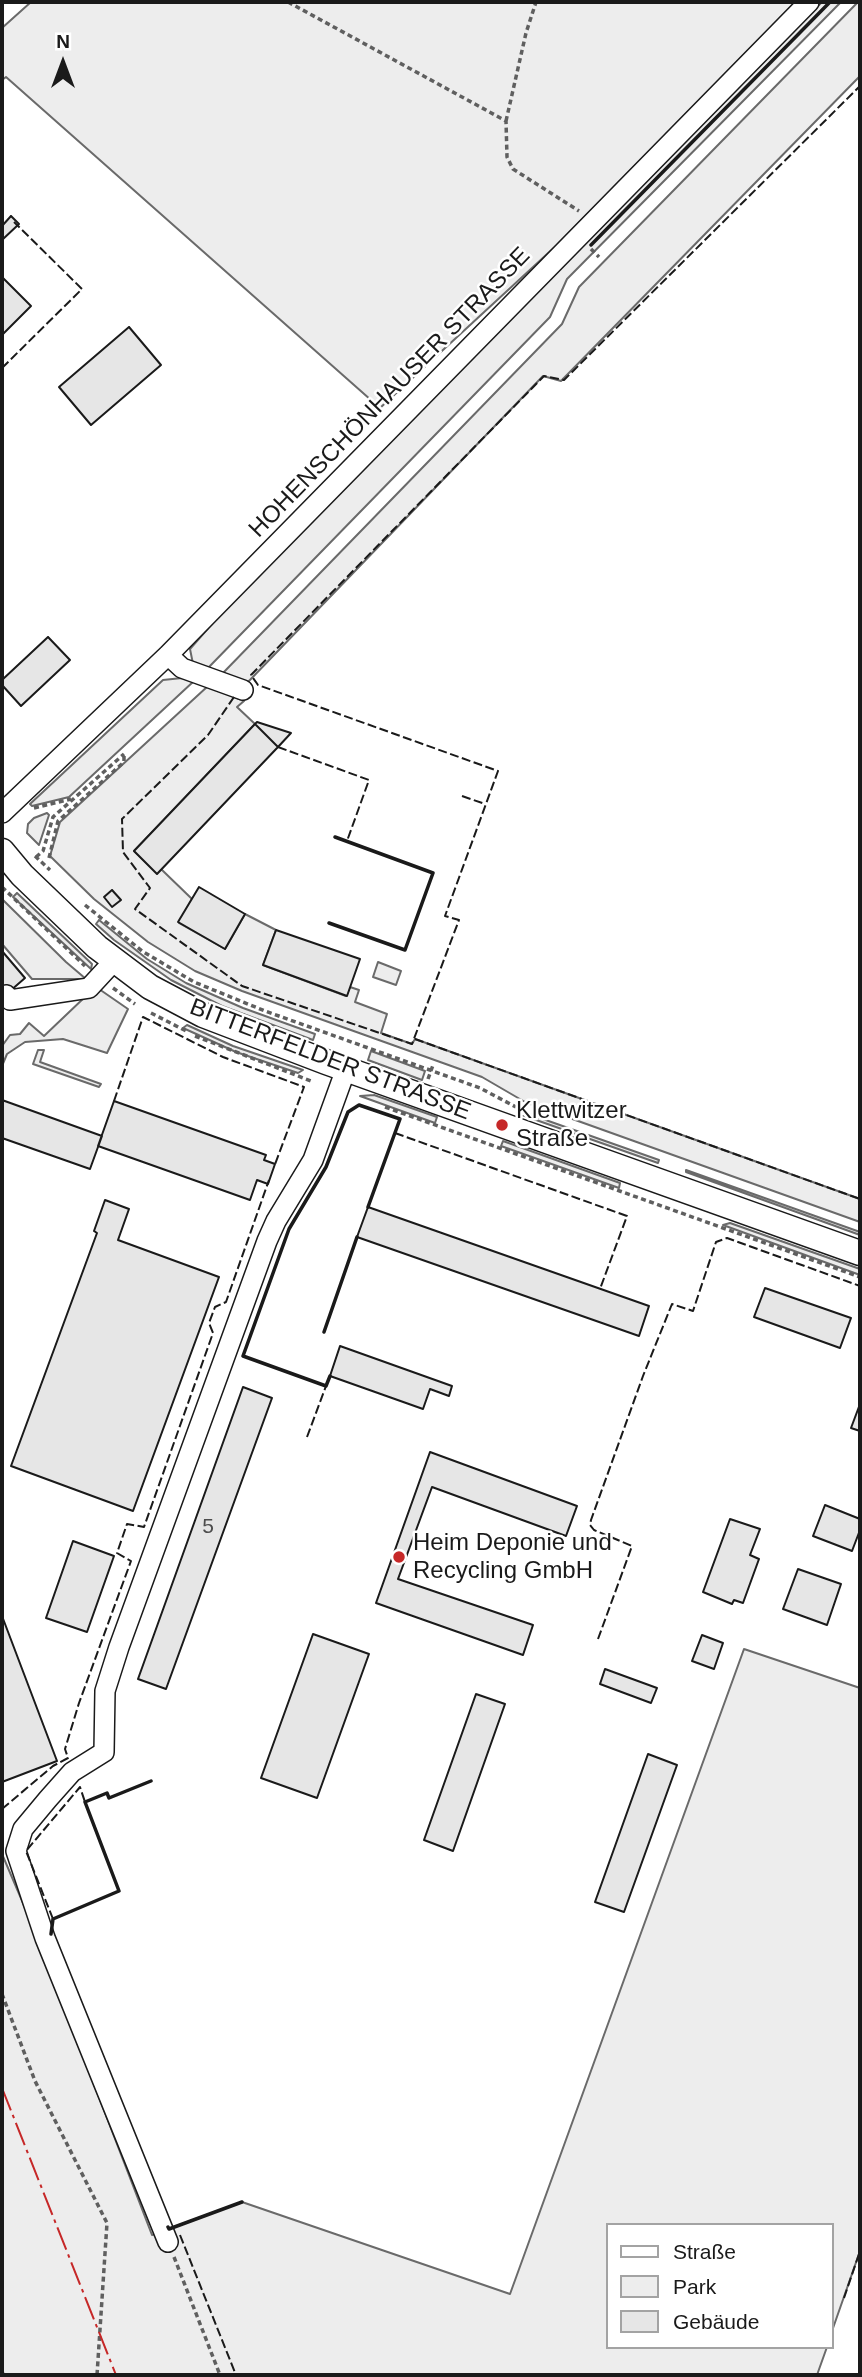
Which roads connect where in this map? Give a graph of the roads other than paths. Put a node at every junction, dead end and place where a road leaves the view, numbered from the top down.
1 (809, 2) edge
2 (168, 655) junction
3 (243, 690) dead end
4 (2, 813) edge
5 (2, 851) edge
6 (114, 961) junction
7 (6, 995) dead end
8 (346, 1069) junction
9 (860, 1253) edge
10 (168, 2242) road end

1 - 2 street, HOHENSCHÖNHAUSER STRASSE
2 - 3 street
2 - 4 street, HOHENSCHÖNHAUSER STRASSE
5 - 6 main road, BITTERFELDER STRASSE
6 - 7 street
6 - 8 main road, BITTERFELDER STRASSE
8 - 9 main road, BITTERFELDER STRASSE
8 - 10 street

